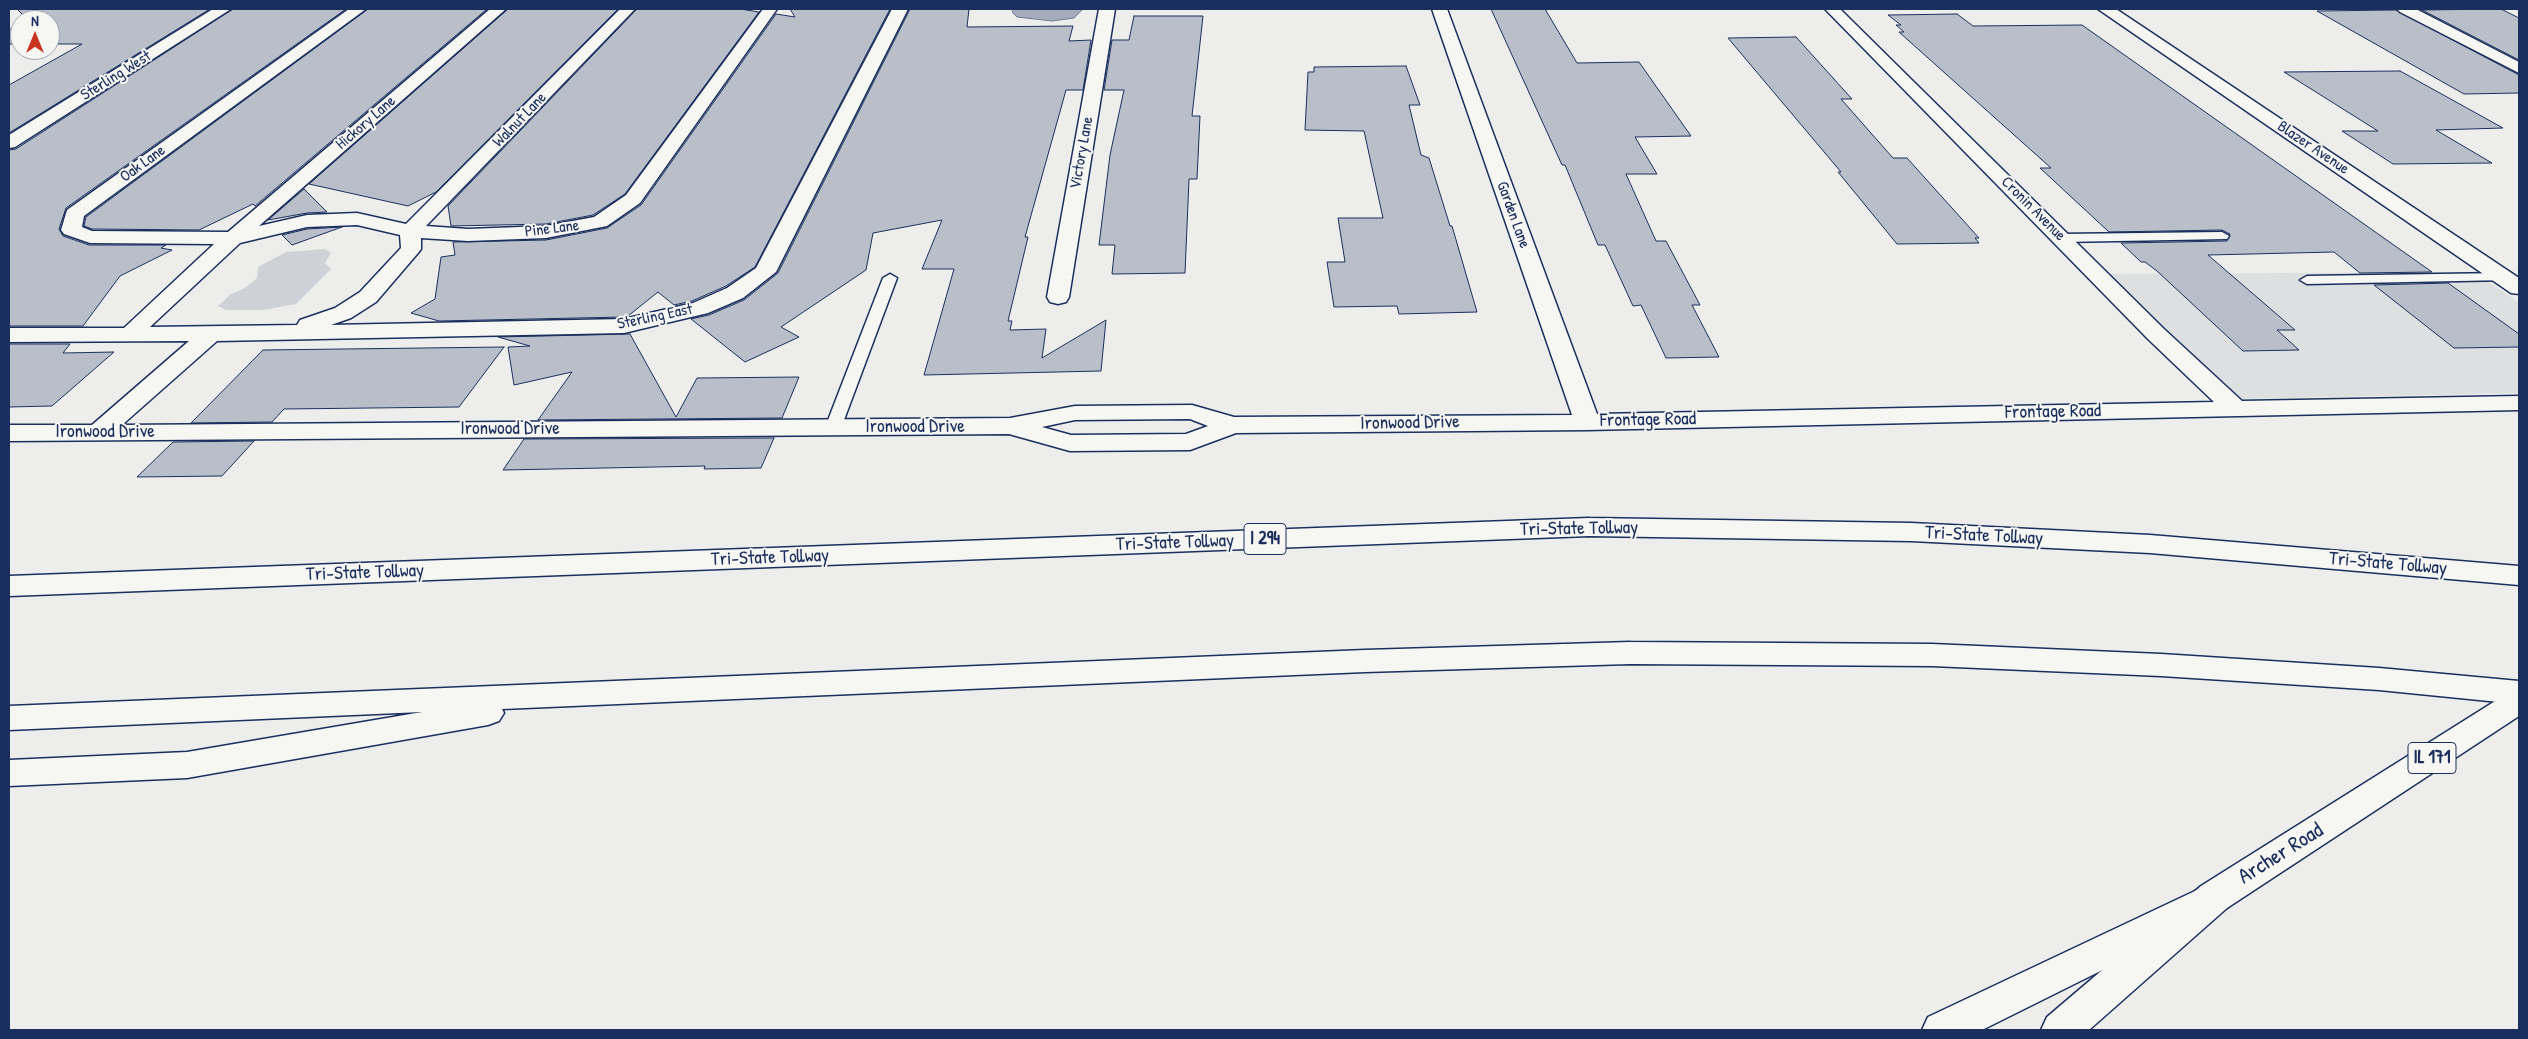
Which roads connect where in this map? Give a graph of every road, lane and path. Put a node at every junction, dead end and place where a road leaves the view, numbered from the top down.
1 (223, 9) edge
2 (358, 9) edge
3 (499, 9) edge
4 (628, 9) edge
5 (770, 9) edge
6 (900, 9) edge
7 (1107, 9) edge
8 (1439, 9) edge
9 (1832, 9) edge
10 (2106, 9) edge
11 (2405, 9) edge
12 (2519, 68) edge
13 (9, 143) edge
14 (410, 231) junction
15 (2222, 236) dead end
16 (233, 238) junction
17 (2062, 238) junction
18 (2504, 277) junction
19 (890, 278) dead end
20 (2307, 280) dead end
21 (2519, 288) edge
22 (1058, 297) dead end
23 (286, 333) junction
24 (130, 334) junction
25 (211, 334) junction
26 (9, 335) edge
27 (2519, 403) edge
28 (2236, 409) junction
29 (1587, 422) junction
30 (833, 428) junction
31 (99, 432) junction
32 (9, 433) edge
33 (2519, 576) edge
34 (9, 586) edge
35 (2519, 693) edge
36 (598, 694) junction
37 (2519, 701) edge
38 (9, 718) edge
39 (9, 773) edge
40 (2214, 897) junction
41 (1942, 1030) edge
42 (2062, 1030) edge

1 - 13 main road, Sterling West
2 - 16 main road, Oak Lane
3 - 16 main road, Hickory Lane
4 - 14 main road, Walnut Lane
5 - 14 main road, Pine Lane
6 - 23 main road, Sterling East
7 - 22 main road, Victory Lane
8 - 29 main road, Garden Lane
9 - 17 main road, Cronin Avenue
10 - 18 main road, Blazer Avenue
11 - 12 main road
14 - 16 main road, Pine Lane
14 - 23 main road
15 - 17 lane
16 - 24 main road, Hickory Lane
17 - 28 main road, Cronin Avenue
18 - 20 lane
18 - 21 main road, Blazer Avenue
19 - 30 lane
23 - 25 main road, Sterling East
24 - 25 main road
24 - 26 main road
25 - 31 main road
27 - 28 main road, Frontage Road
28 - 29 main road, Frontage Road
29 - 30 main road, Ironwood Drive
30 - 31 main road, Ironwood Drive
31 - 32 main road, Ironwood Drive
33 - 34 main road, Tri-State Tollway / I 294
35 - 36 main road
36 - 38 main road
36 - 39 main road
37 - 40 main road, Archer Road / IL 171
40 - 41 main road
40 - 42 main road, Archer Road / IL 171

